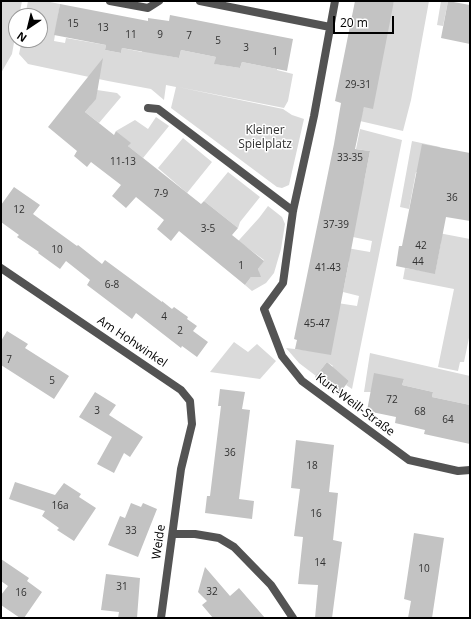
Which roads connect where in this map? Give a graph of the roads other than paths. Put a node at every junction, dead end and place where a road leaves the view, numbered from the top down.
1 (110, 1) edge
2 (159, 1) edge
3 (200, 1) edge
4 (335, 1) edge
5 (330, 27) junction
6 (148, 108) dead end
7 (293, 211) junction
8 (1, 268) edge
9 (181, 469) joint
10 (470, 470) edge
11 (173, 534) junction
12 (161, 618) edge
13 (293, 618) edge

1 - 2 street
3 - 5 street
4 - 5 street
5 - 7 street
6 - 7 street
7 - 10 street, Kurt-Weill-Straße
8 - 9 street, Am Hohwinkel
9 - 11 street, Weide
11 - 12 street, Weide
11 - 13 street

